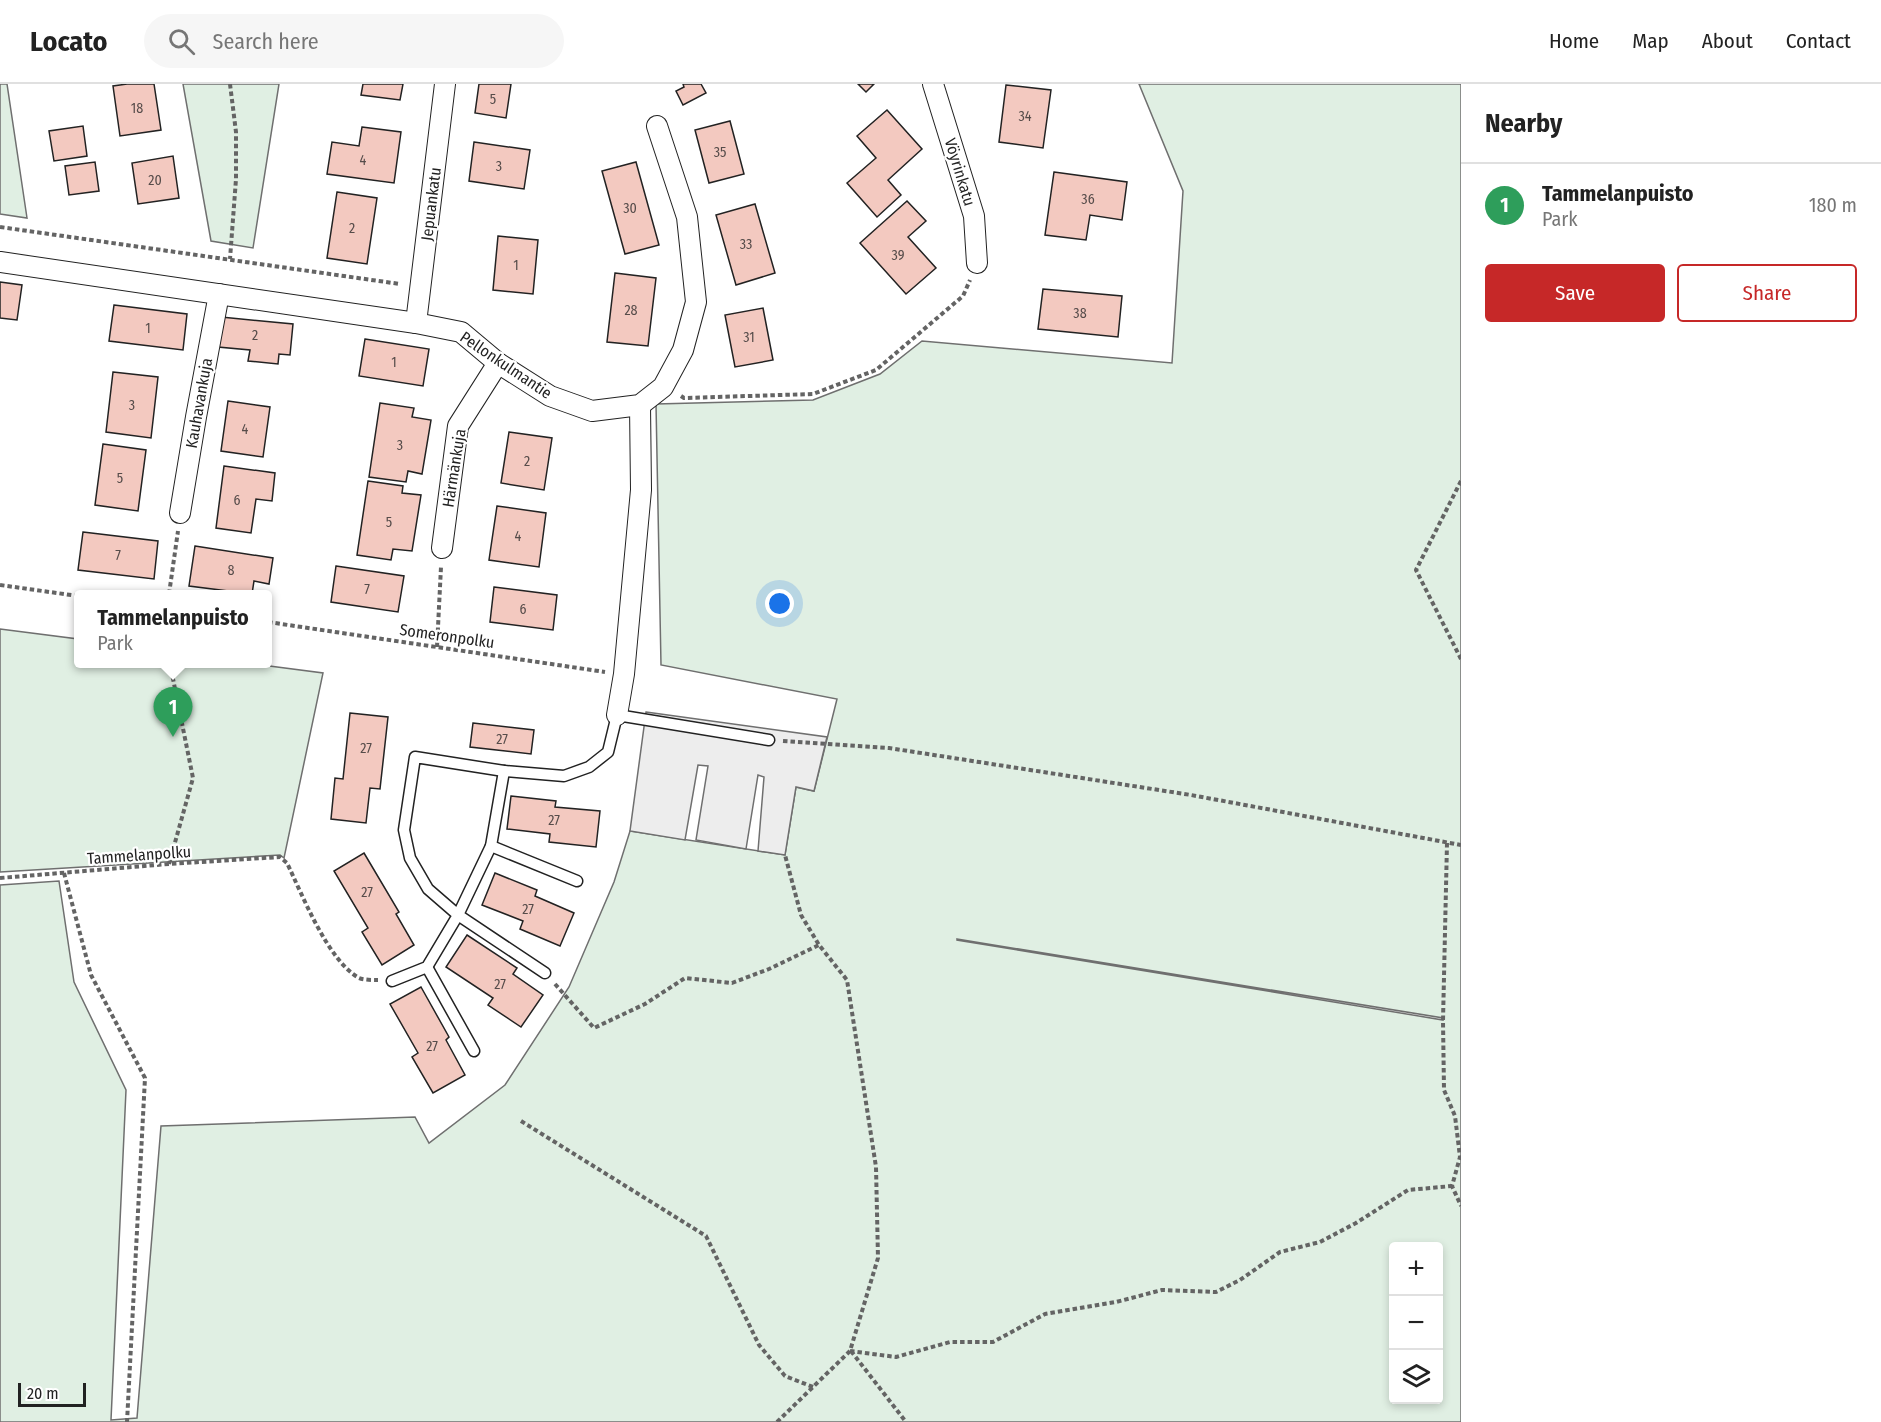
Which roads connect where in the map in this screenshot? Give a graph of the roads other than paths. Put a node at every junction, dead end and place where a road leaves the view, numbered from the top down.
1 (446, 84) edge
2 (933, 84) edge
3 (657, 126) dead end
4 (0, 262) edge
5 (977, 263) road end
6 (219, 294) junction
7 (416, 323) junction
8 (498, 363) junction
9 (640, 405) junction
10 (180, 513) road end
11 (442, 548) road end
12 (617, 715) junction
13 (769, 740) road end
14 (504, 771) junction
15 (491, 846) junction
16 (578, 880) dead end
17 (458, 915) junction
18 (426, 967) junction
19 (545, 973) road end
20 (392, 981) road end
21 (474, 1051) dead end

1 - 7 street, Jepuankatu
2 - 5 street, Vöyrinkatu
3 - 9 street
4 - 6 street, Pellonkulmantie
6 - 7 street, Pellonkulmantie
6 - 10 street, Kauhavankuja
7 - 8 street, Pellonkulmantie
8 - 9 street, Pellonkulmantie
8 - 11 street, Härmänkuja
9 - 12 street
12 - 13 lane
12 - 14 lane
14 - 15 lane
14 - 17 lane
15 - 16 lane
15 - 17 lane
17 - 18 lane
17 - 19 lane
18 - 20 lane
18 - 21 lane

